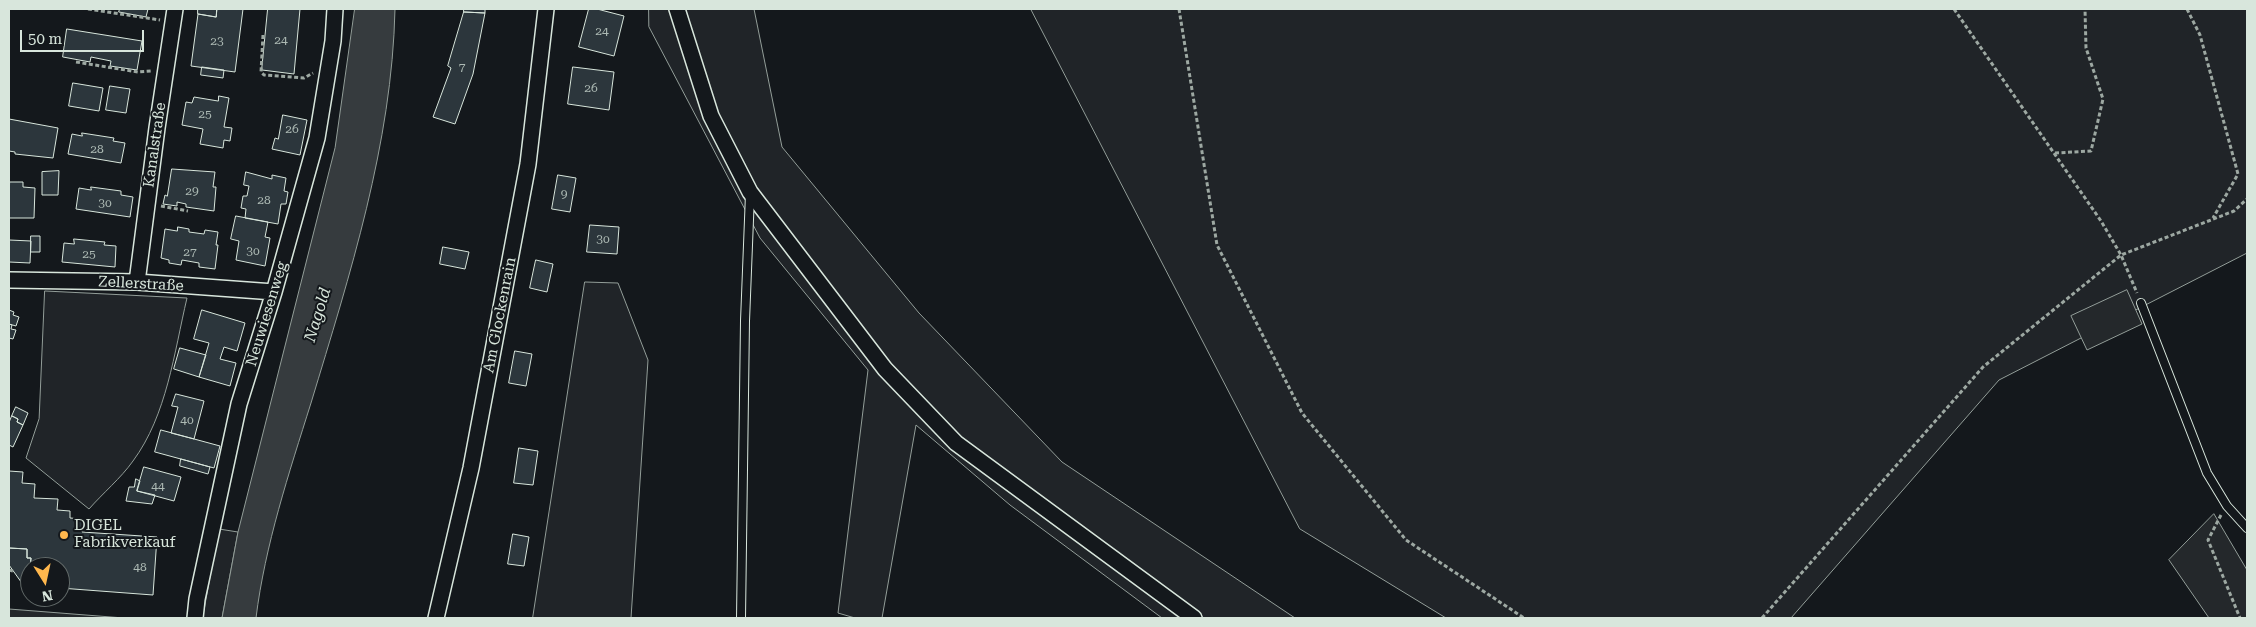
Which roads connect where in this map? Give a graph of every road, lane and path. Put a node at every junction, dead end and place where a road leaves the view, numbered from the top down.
1 (88, 9) edge
2 (335, 9) edge
3 (546, 9) edge
4 (677, 9) edge
5 (1179, 9) edge
6 (1954, 9) edge
7 (2085, 9) edge
8 (2187, 9) edge
9 (174, 15) edge
10 (263, 35) dead end
11 (76, 62) dead end
12 (328, 72) junction
13 (165, 73) junction
14 (2055, 153) junction
15 (750, 192) junction
16 (2247, 199) edge
17 (147, 204) junction
18 (188, 211) dead end
19 (2213, 219) junction
20 (2121, 255) junction
21 (9, 280) edge
22 (137, 282) junction
23 (274, 292) junction
24 (2141, 303) joint
25 (2226, 506) junction
26 (2247, 528) edge
27 (195, 618) edge
28 (436, 618) edge
29 (741, 618) edge
30 (1194, 618) edge
31 (1524, 618) edge
32 (1762, 618) edge
33 (2240, 618) edge

1 - 9 path
2 - 12 street, Neuwiesenweg
3 - 28 street, Am Glockenrain
4 - 15 street
5 - 31 path
6 - 14 path
7 - 14 path
8 - 19 path
9 - 13 street, Kanalstraße
10 - 12 path
11 - 13 path
12 - 23 street, Neuwiesenweg
13 - 17 street, Kanalstraße
14 - 20 path
15 - 29 lane
15 - 30 street
16 - 19 path
17 - 18 path
17 - 22 street, Kanalstraße
19 - 20 path
20 - 24 path
20 - 32 path
21 - 22 street, Zellerstraße
22 - 23 street, Zellerstraße
23 - 27 street, Neuwiesenweg
24 - 25 lane
25 - 26 lane
25 - 33 path

